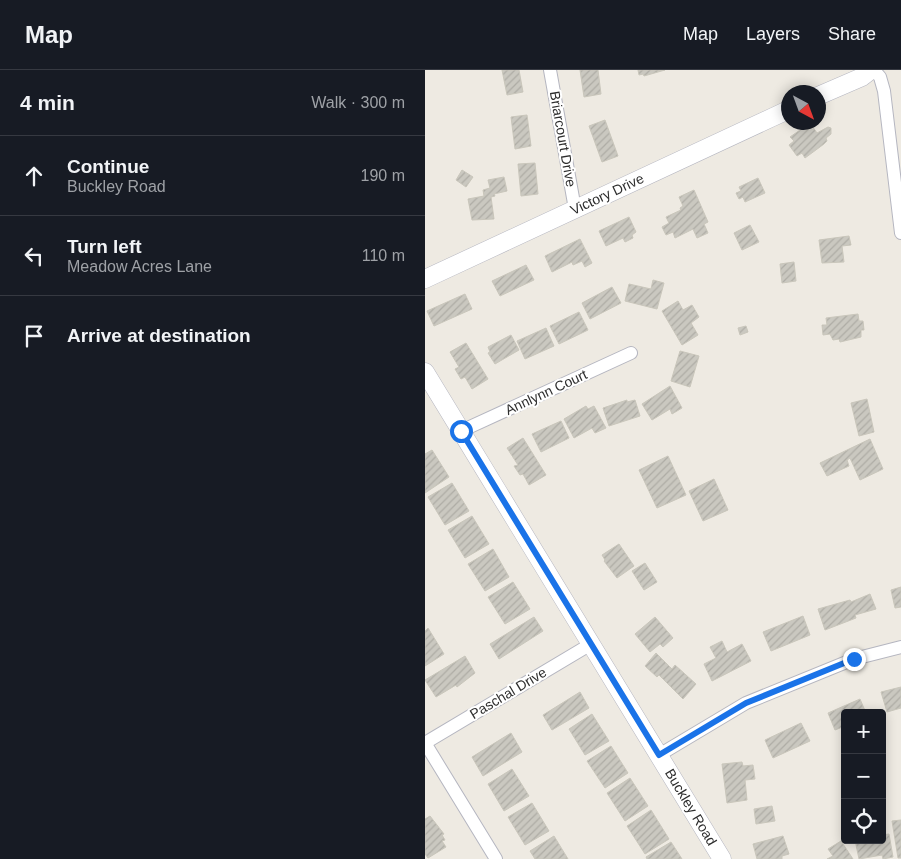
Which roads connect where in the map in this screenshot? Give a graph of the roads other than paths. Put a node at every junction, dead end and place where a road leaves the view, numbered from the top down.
1 (550, 70) edge
2 (873, 70) edge
3 (826, 93) edge
4 (781, 114) edge
5 (575, 209) junction
6 (901, 233) edge
7 (425, 279) edge
8 (631, 353) dead end
9 (425, 372) edge
10 (461, 431) junction
11 (591, 644) junction
12 (901, 646) edge
13 (425, 743) edge
14 (659, 755) junction
15 (495, 859) edge
16 (722, 859) edge

1 - 5 street, Briarcourt Drive
2 - 3 street
2 - 6 street
4 - 5 street, Victory Drive
5 - 7 street, Victory Drive
8 - 10 street, Annlynn Court
9 - 10 street, Buckley Road
10 - 11 street, Buckley Road
11 - 13 street, Paschal Drive
11 - 14 street, Buckley Road
12 - 14 street
13 - 15 street
14 - 16 street, Buckley Road

